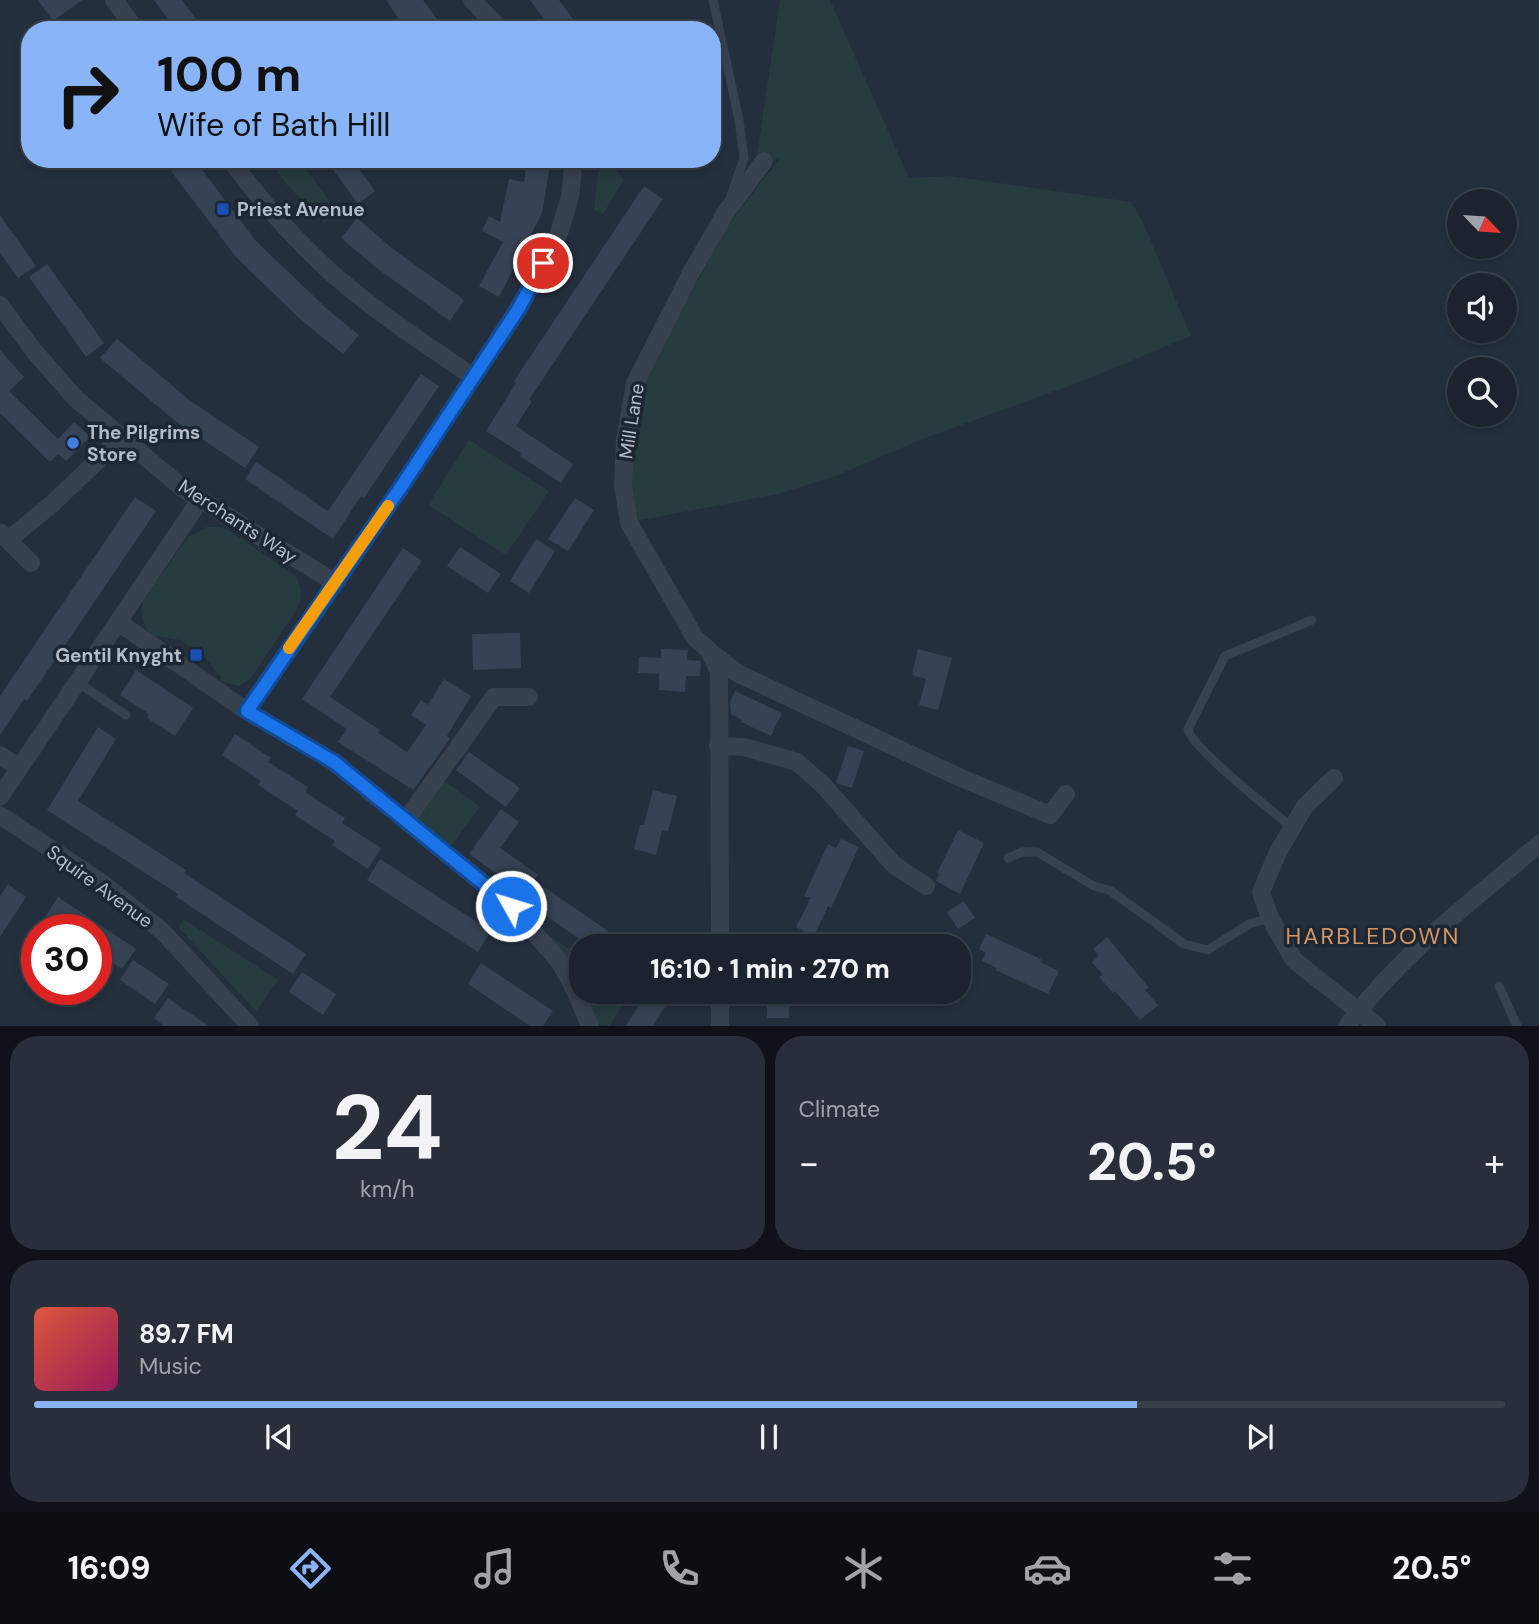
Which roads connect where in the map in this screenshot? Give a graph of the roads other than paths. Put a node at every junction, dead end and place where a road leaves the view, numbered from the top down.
1 (114, 0) edge
2 (472, 0) edge
3 (713, 0) edge
4 (129, 21) edge
5 (492, 21) edge
6 (718, 21) edge
7 (721, 37) edge
8 (764, 161) dead end
9 (237, 168) edge
10 (573, 168) edge
11 (726, 212) junction
12 (0, 305) edge
13 (473, 377) junction
14 (122, 437) junction
15 (200, 500) junction
16 (4, 536) edge
17 (31, 563) dead end
18 (334, 582) junction
19 (1312, 620) dead end
20 (118, 622) junction
21 (709, 650) junction
22 (77, 682) junction
23 (529, 697) dead end
24 (247, 711) junction
25 (126, 715) dead end
26 (718, 747) junction
27 (0, 755) edge
28 (19, 768) junction
29 (1334, 778) dead end
30 (1066, 794) dead end
31 (0, 797) edge
32 (0, 815) edge
33 (406, 820) junction
34 (1292, 827) junction
35 (1539, 844) edge
36 (1008, 858) dead end
37 (926, 886) dead end
38 (1270, 918) junction
39 (720, 934) edge
40 (1499, 986) dead end
41 (720, 1004) edge
42 (1359, 1009) junction
43 (250, 1026) edge
44 (590, 1026) edge
45 (720, 1026) edge
46 (1348, 1026) edge
47 (1377, 1026) edge
48 (1517, 1026) edge

1 - 4 street
2 - 5 street
3 - 6 lane
7 - 11 lane
8 - 11 street, Mill Lane
9 - 13 street
10 - 13 street
11 - 21 street, Mill Lane
12 - 14 street, Merchants Way
13 - 18 street
14 - 15 street, Merchants Way
14 - 16 street
15 - 18 street, Merchants Way
15 - 20 street
16 - 17 street
18 - 24 street
19 - 34 lane
20 - 22 street
20 - 24 street
21 - 26 street, Mill Lane
21 - 30 street, Mill Lane
22 - 25 lane
22 - 28 street
23 - 33 street
24 - 33 street
26 - 37 street
26 - 39 street, Mill Lane
27 - 28 street
28 - 31 street
29 - 34 street
32 - 43 street, Squire Avenue
33 - 44 street
34 - 38 street
35 - 42 street
36 - 38 lane
38 - 42 street
40 - 48 lane
41 - 45 street
42 - 46 street
42 - 47 street

